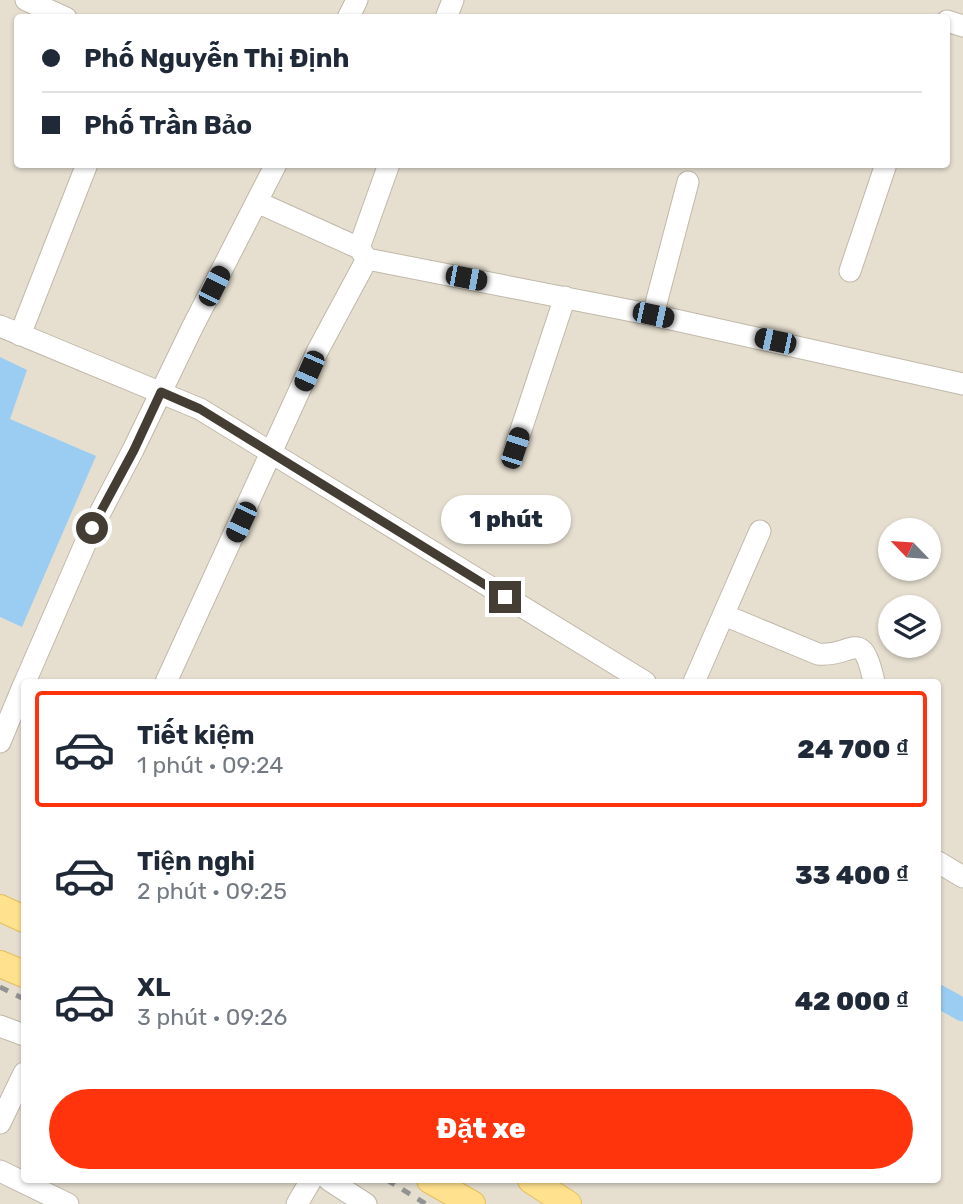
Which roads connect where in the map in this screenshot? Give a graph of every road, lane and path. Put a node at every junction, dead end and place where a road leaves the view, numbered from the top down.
1 (26, 0) edge
2 (57, 14) edge
3 (85, 168) edge
4 (274, 168) edge
5 (388, 168) edge
6 (885, 168) edge
7 (688, 182) dead end
8 (257, 202) junction
9 (363, 253) junction
10 (850, 271) dead end
11 (565, 297) junction
12 (653, 315) junction
13 (0, 326) edge
14 (20, 335) junction
15 (963, 384) edge
16 (161, 392) junction
17 (515, 448) dead end
18 (272, 453) junction
19 (760, 531) dead end
20 (724, 615) junction
21 (27, 679) edge
22 (167, 679) edge
23 (640, 679) edge
24 (695, 679) edge
25 (873, 679) edge
26 (21, 692) edge
27 (0, 741) edge
28 (941, 864) edge
29 (963, 877) edge
30 (0, 908) edge
31 (21, 918) edge
32 (0, 964) edge
33 (21, 973) edge
34 (0, 1026) edge
35 (21, 1034) edge
36 (21, 1079) edge
37 (0, 1123) edge
38 (0, 1171) edge
39 (21, 1181) edge
40 (25, 1183) edge
41 (309, 1183) edge
42 (334, 1183) edge
43 (435, 1183) edge
44 (536, 1183) edge
45 (68, 1204) edge
46 (297, 1204) edge
47 (366, 1204) edge
48 (472, 1204) edge
49 (568, 1204) edge

1 - 2 street
3 - 14 street
4 - 8 street
5 - 9 street
6 - 10 street
7 - 12 street
8 - 9 street
8 - 16 street
9 - 11 street
9 - 18 street
11 - 12 street
11 - 17 street
12 - 15 street
13 - 14 street
14 - 16 street
16 - 18 street
16 - 21 street
18 - 22 street
18 - 23 street
19 - 20 street
20 - 24 street
20 - 25 street
26 - 27 street
28 - 29 street
30 - 31 main road
32 - 33 main road
34 - 35 street
36 - 37 street
38 - 39 street
40 - 45 street
41 - 46 street
42 - 47 street
43 - 48 main road
44 - 49 main road

